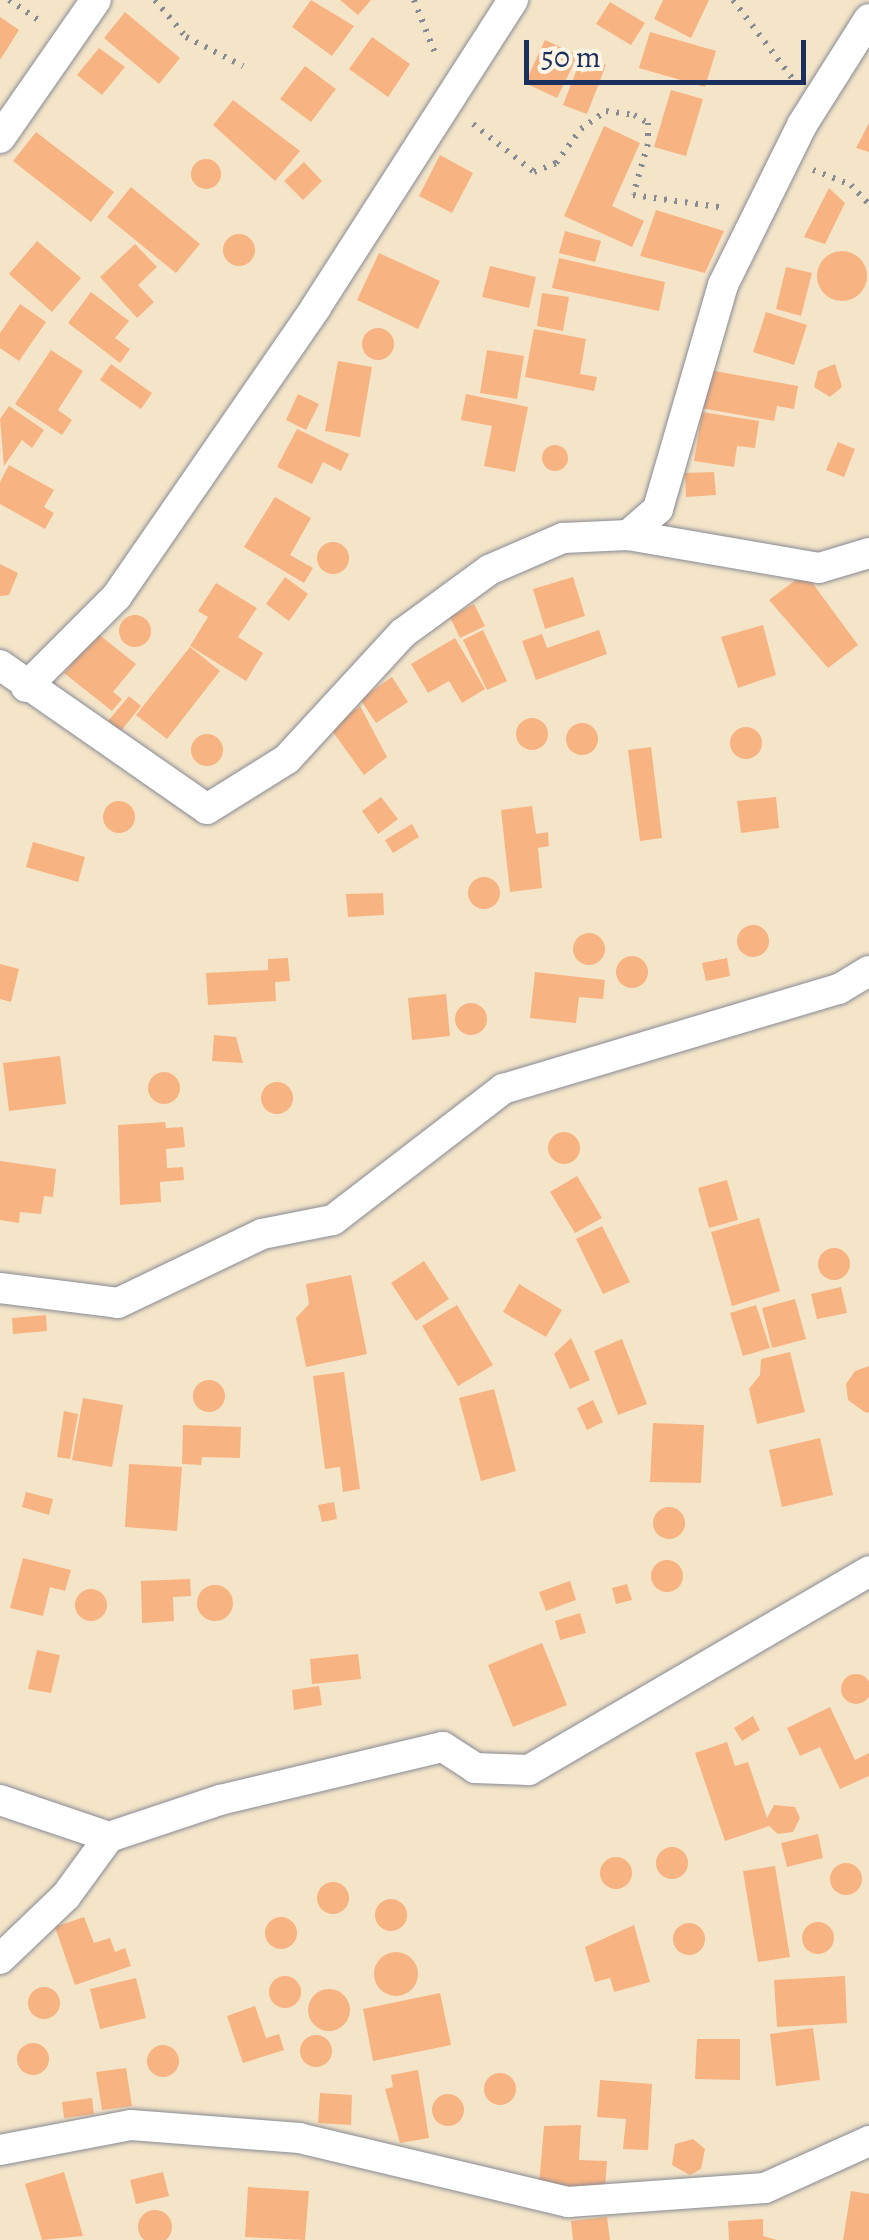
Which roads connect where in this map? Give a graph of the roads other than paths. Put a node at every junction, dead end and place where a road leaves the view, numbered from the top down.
1 (96, 0) edge
2 (513, 0) edge
3 (869, 20) edge
4 (0, 138) edge
5 (628, 534) junction
6 (869, 553) edge
7 (0, 664) edge
8 (26, 687) junction
9 (869, 971) edge
10 (0, 1288) edge
11 (869, 1571) edge
12 (0, 1800) edge
13 (109, 1837) junction
14 (0, 1958) edge
15 (869, 2141) edge
16 (0, 2150) edge

1 - 4 street
2 - 8 street
3 - 5 street
5 - 6 street
5 - 8 street
7 - 8 street
9 - 10 street
11 - 13 street
12 - 13 street
13 - 14 street
15 - 16 street

